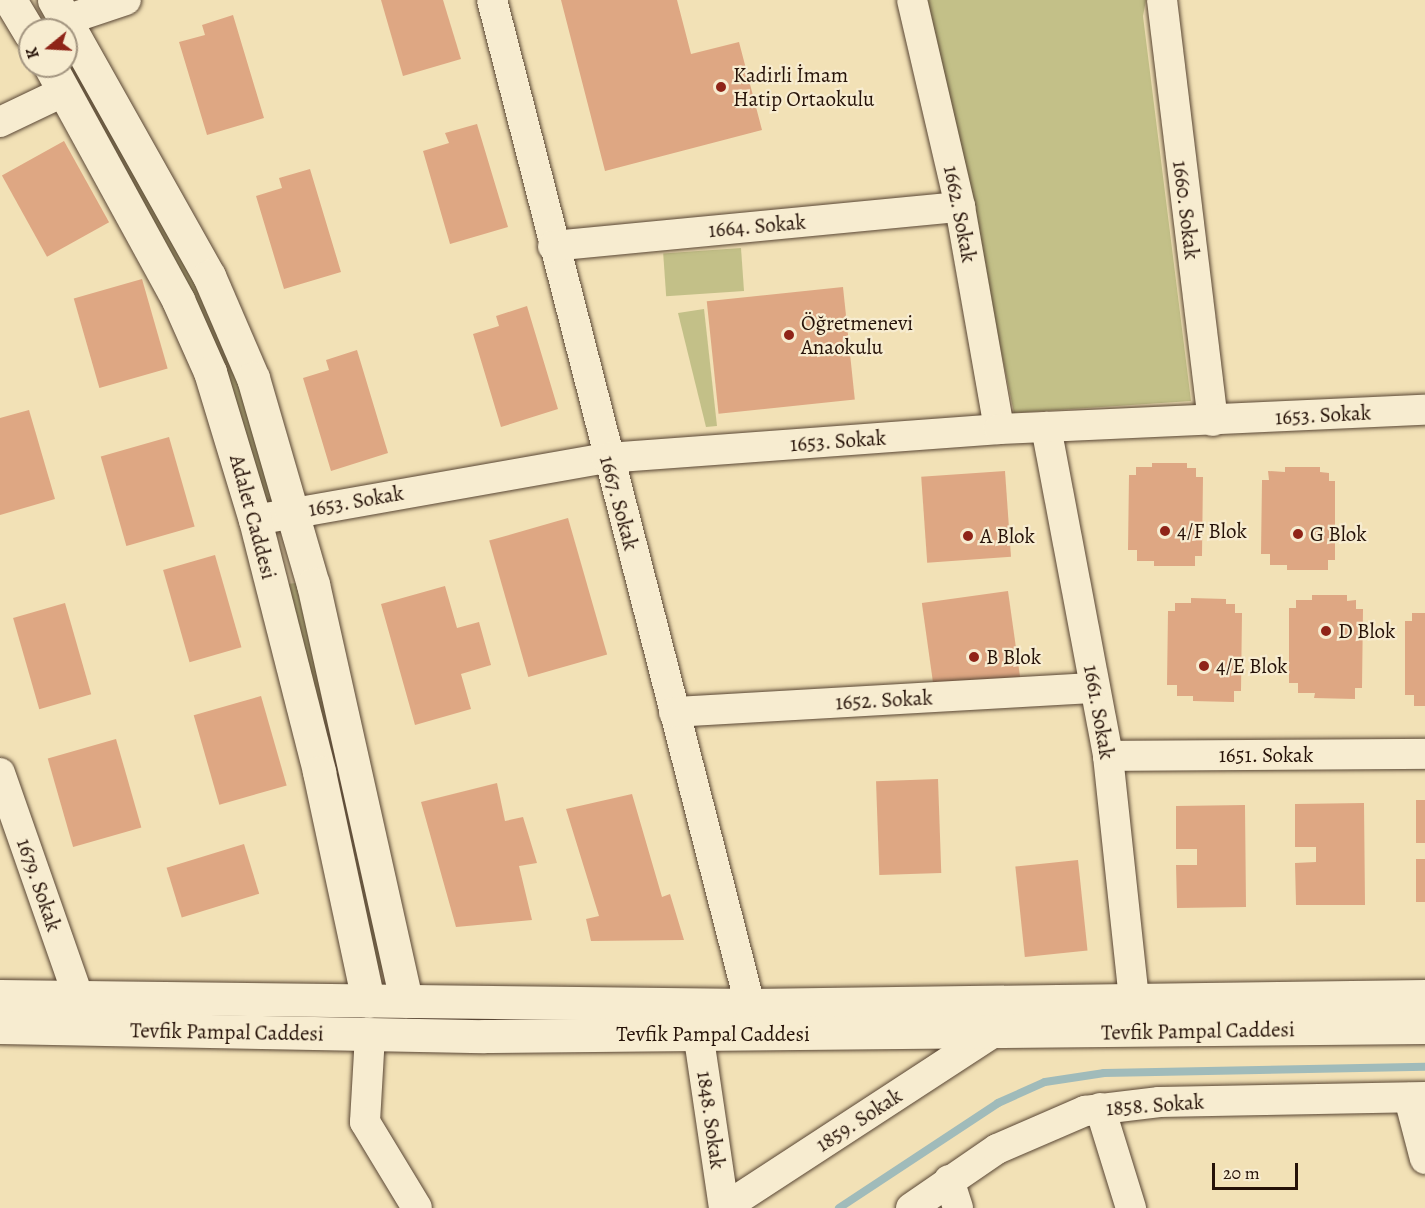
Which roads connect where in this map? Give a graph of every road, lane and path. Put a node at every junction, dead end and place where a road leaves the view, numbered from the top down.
1 (10, 0) edge
2 (126, 0) edge
3 (492, 0) edge
4 (912, 0) edge
5 (1162, 0) edge
6 (60, 10) edge
7 (21, 18) edge
8 (57, 79) edge
9 (0, 122) edge
10 (960, 207) junction
11 (553, 246) junction
12 (1425, 410) edge
13 (1213, 421) junction
14 (1046, 427) junction
15 (999, 429) junction
16 (606, 458) junction
17 (294, 512) junction
18 (255, 520) junction
19 (1094, 688) junction
20 (674, 712) junction
21 (1425, 754) edge
22 (1108, 756) junction
23 (0, 773) edge
24 (0, 996) edge
25 (1425, 996) edge
26 (79, 998) junction
27 (1134, 1000) junction
28 (368, 1001) junction
29 (406, 1001) junction
30 (750, 1005) junction
31 (1425, 1027) edge
32 (0, 1028) edge
33 (698, 1032) junction
34 (994, 1032) junction
35 (370, 1035) junction
36 (1417, 1098) edge
37 (1100, 1108) junction
38 (1425, 1159) edge
39 (949, 1180) junction
40 (417, 1208) edge
41 (724, 1208) edge
42 (911, 1208) edge
43 (958, 1208) edge
44 (1131, 1208) edge

1 - 7 street
2 - 6 street
3 - 11 street, 1667. Sokak
4 - 10 street, 1662. Sokak
5 - 13 street, 1660. Sokak
6 - 17 street
8 - 9 street
8 - 18 street, Adalet Caddesi
10 - 11 street, 1664. Sokak
10 - 15 street, 1662. Sokak
11 - 16 street, 1667. Sokak
12 - 13 street, 1653. Sokak
13 - 14 street, 1653. Sokak
14 - 15 street, 1653. Sokak
14 - 19 street, 1661. Sokak
15 - 16 street, 1653. Sokak
16 - 17 street, 1653. Sokak
16 - 20 street, 1667. Sokak
17 - 18 street, 1653. Sokak
17 - 29 street
18 - 28 street, Adalet Caddesi
19 - 20 street, 1652. Sokak
19 - 22 street, 1661. Sokak
20 - 30 street, 1667. Sokak
21 - 22 street, 1651. Sokak
22 - 27 street, 1661. Sokak
23 - 26 street, 1679. Sokak
24 - 26 street, Tevfik Pampal Caddesi
25 - 27 street, Tevfik Pampal Caddesi
26 - 28 street, Tevfik Pampal Caddesi
27 - 30 street, Tevfik Pampal Caddesi
28 - 29 street, Tevfik Pampal Caddesi
29 - 30 street, Tevfik Pampal Caddesi
31 - 34 street, Tevfik Pampal Caddesi
32 - 35 street, Tevfik Pampal Caddesi
33 - 34 street, Tevfik Pampal Caddesi
33 - 35 street, Tevfik Pampal Caddesi
33 - 41 street, 1848. Sokak
34 - 41 street, 1859. Sokak
35 - 40 street
36 - 37 street, 1858. Sokak
36 - 38 street
37 - 39 street, 1858. Sokak
37 - 44 street
39 - 42 street, 1858. Sokak
39 - 43 street

